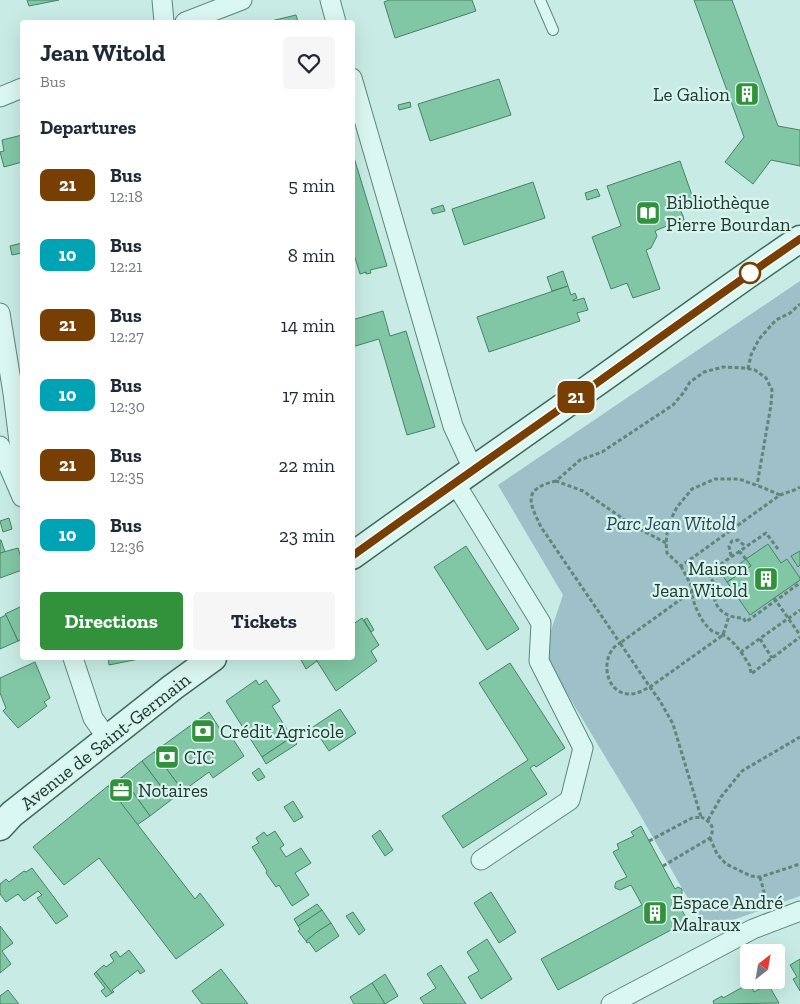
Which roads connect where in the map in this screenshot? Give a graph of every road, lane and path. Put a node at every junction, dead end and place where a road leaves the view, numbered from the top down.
1 (162, 0) edge
2 (242, 0) edge
3 (330, 0) edge
4 (540, 0) edge
5 (164, 20) edge
6 (190, 20) edge
7 (335, 20) edge
8 (553, 30) dead end
9 (355, 88) edge
10 (20, 89) edge
11 (0, 97) edge
12 (800, 239) edge
13 (800, 304) edge
14 (0, 313) edge
15 (748, 369) junction
16 (0, 446) edge
17 (20, 454) edge
18 (464, 476) junction
19 (556, 481) junction
20 (758, 485) junction
21 (800, 487) edge
22 (20, 492) edge
23 (780, 495) junction
24 (727, 533) junction
25 (732, 541) junction
26 (666, 543) junction
27 (745, 546) junction
28 (778, 549) dead end
29 (739, 551) junction
30 (355, 554) edge
31 (731, 556) junction
32 (746, 559) dead end
33 (681, 566) junction
34 (800, 583) edge
35 (691, 592) junction
36 (713, 592) junction
37 (775, 600) junction
38 (800, 610) edge
39 (729, 616) junction
40 (789, 618) junction
41 (723, 636) junction
42 (800, 636) edge
43 (760, 639) junction
44 (620, 643) junction
45 (741, 652) junction
46 (772, 658) junction
47 (74, 660) edge
48 (210, 660) edge
49 (650, 687) junction
50 (800, 737) edge
51 (107, 738) junction
52 (702, 817) junction
53 (708, 820) junction
54 (0, 827) edge
55 (710, 838) junction
56 (649, 841) dead end
57 (481, 860) dead end
58 (800, 864) edge
59 (663, 866) dead end
60 (760, 877) junction
61 (800, 911) edge
62 (760, 926) junction
63 (611, 1004) edge

1 - 5 street
2 - 6 street
3 - 7 street
4 - 8 lane
9 - 18 street
10 - 11 street
12 - 18 main road
13 - 15 path
14 - 17 street
15 - 19 path
15 - 20 path
16 - 22 street
18 - 30 main road
18 - 57 street
19 - 26 path
19 - 44 path
20 - 23 path
20 - 26 path
21 - 23 path
23 - 24 path
24 - 25 path
24 - 33 path
25 - 27 path
25 - 31 path
26 - 33 path
27 - 28 path
27 - 29 path
29 - 31 path
29 - 32 path
31 - 36 path
33 - 35 path
34 - 37 path
35 - 36 path
35 - 41 path
35 - 44 path
36 - 39 path
37 - 39 path
37 - 40 path
38 - 40 path
39 - 41 path
40 - 42 path
40 - 43 path
41 - 45 path
41 - 49 path
42 - 46 path
43 - 45 path
43 - 46 path
44 - 49 path
44 - 49 path
45 - 46 path
47 - 51 street
48 - 51 main road, Avenue de Saint-Germain
49 - 52 path
50 - 53 path
51 - 54 main road, Avenue de Saint-Germain
52 - 53 path
52 - 56 path
53 - 55 path
55 - 59 path
55 - 60 path
58 - 60 path
60 - 62 path
61 - 62 street
62 - 63 street

